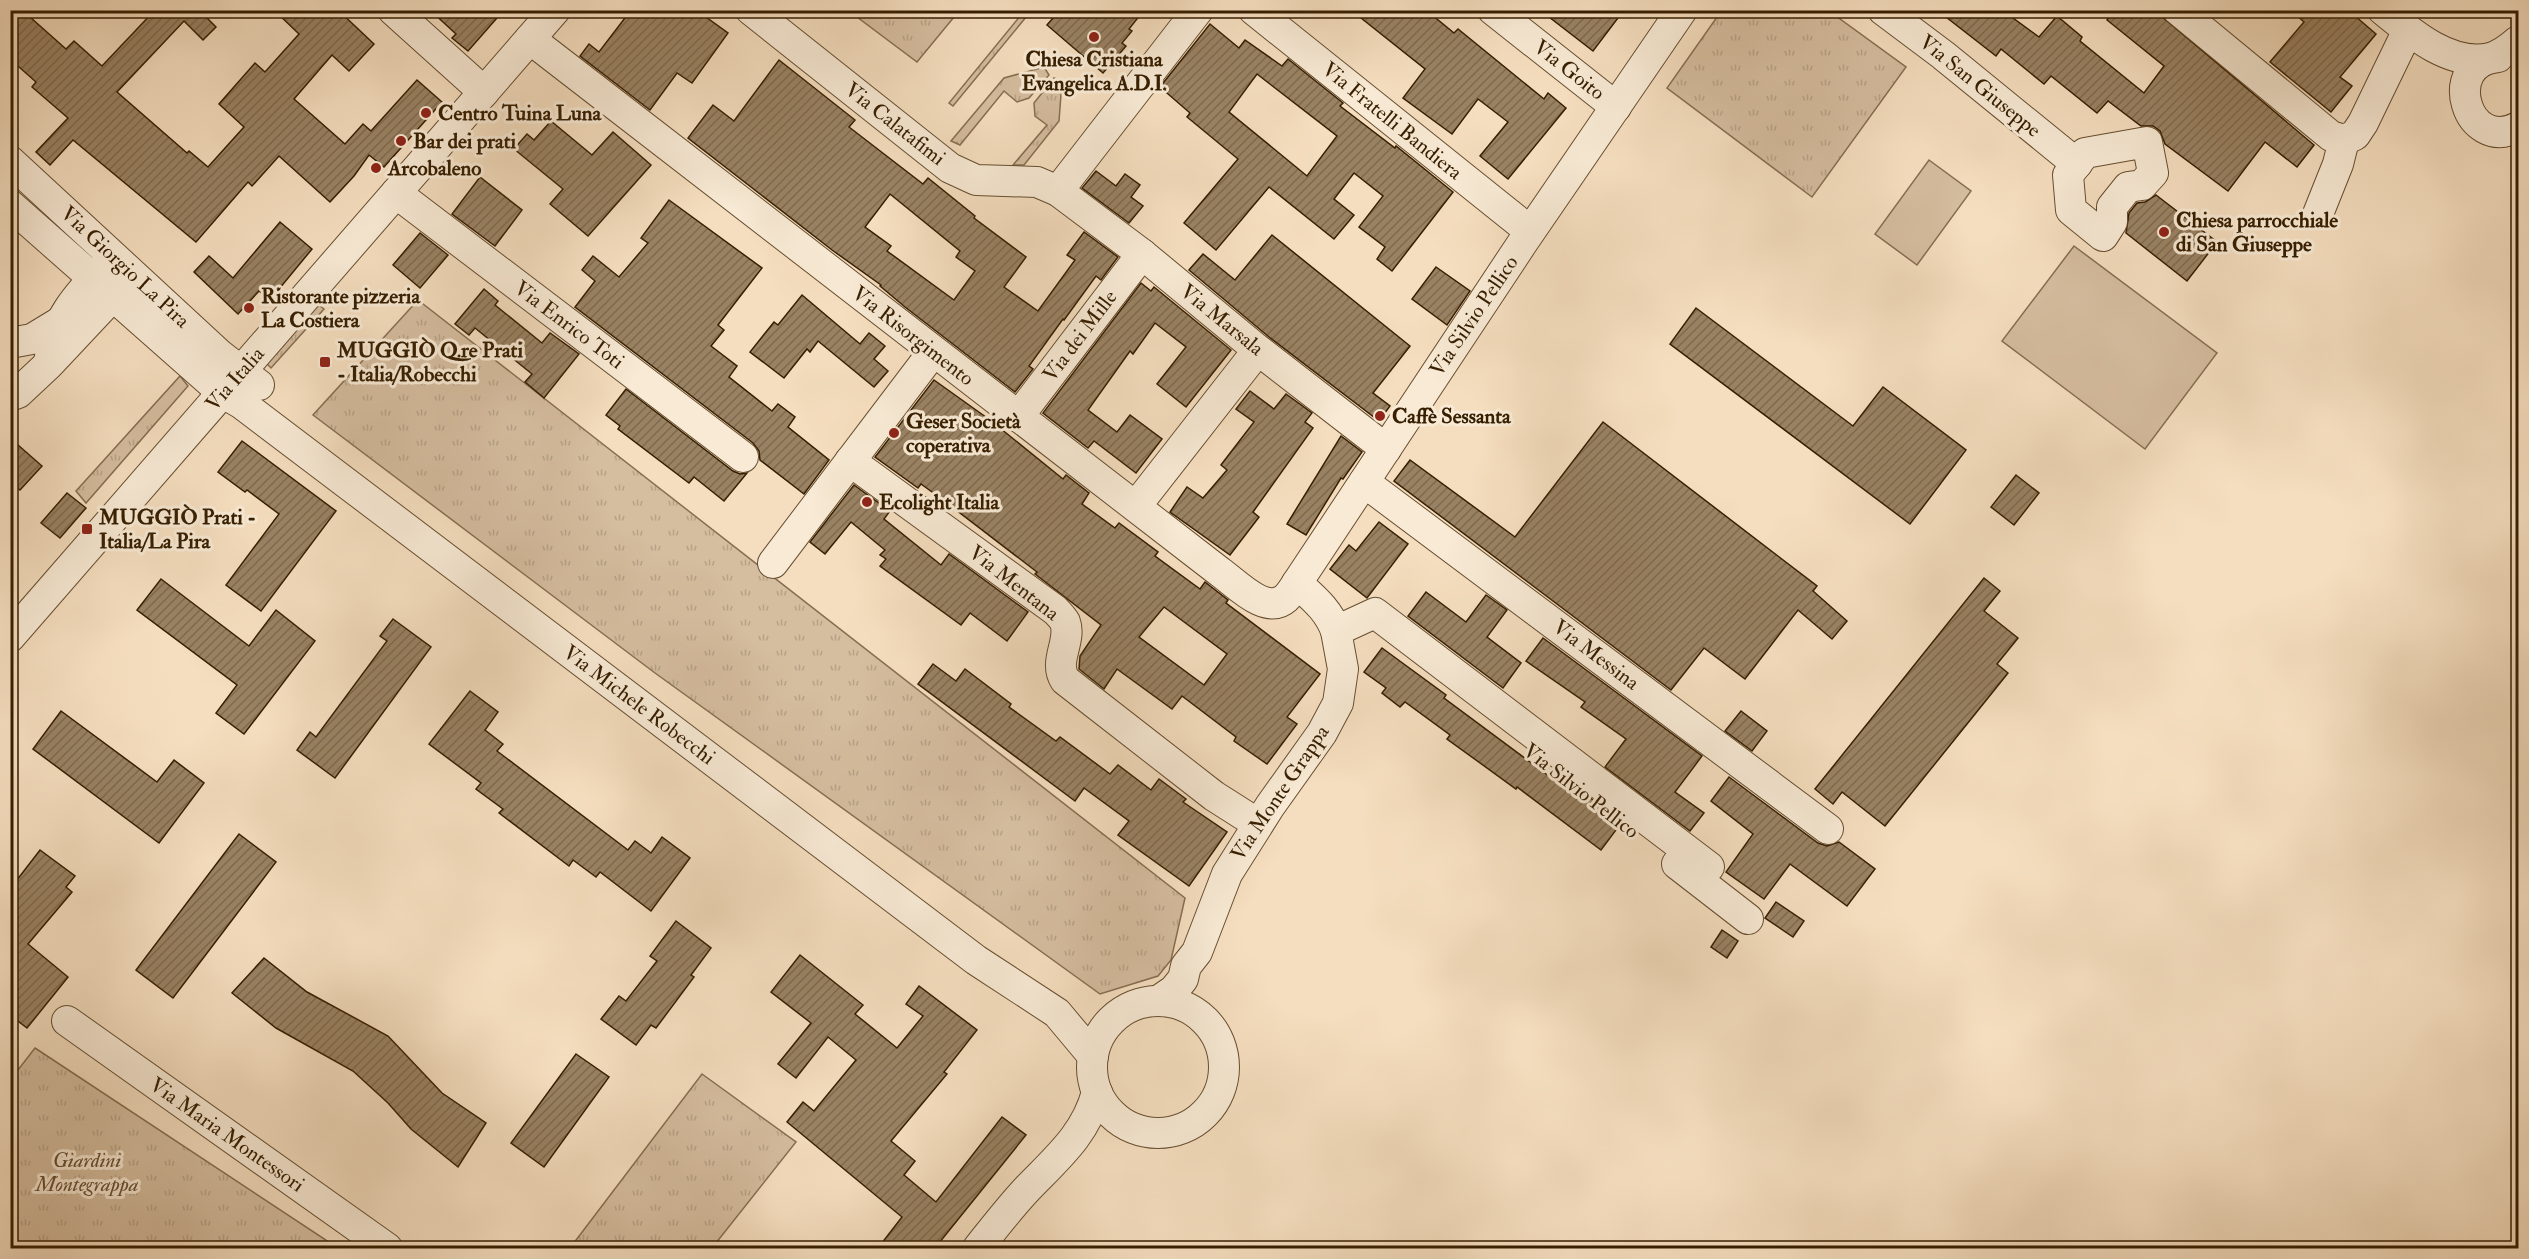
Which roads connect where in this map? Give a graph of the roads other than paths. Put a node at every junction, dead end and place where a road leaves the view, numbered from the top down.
1 (393, 10) edge
2 (555, 10) edge
3 (751, 10) edge
4 (1198, 10) edge
5 (1254, 10) edge
6 (1493, 10) edge
7 (1682, 10) edge
8 (1883, 10) edge
9 (2178, 10) edge
10 (2383, 10) edge
11 (2418, 37) junction
12 (530, 39) junction
13 (2518, 41) edge
14 (2505, 59) edge
15 (484, 92) junction
16 (2465, 101) junction
17 (1616, 108) junction
18 (2512, 131) edge
19 (2344, 140) junction
20 (10, 161) edge
21 (2077, 164) dead end
22 (1058, 191) junction
23 (396, 193) junction
24 (10, 205) edge
25 (2318, 214) dead end
26 (1530, 231) junction
27 (1142, 254) junction
28 (123, 266) junction
29 (102, 288) junction
30 (60, 322) junction
31 (10, 343) edge
32 (1258, 350) junction
33 (933, 352) junction
34 (49, 364) junction
35 (241, 384) junction
36 (10, 396) edge
37 (1018, 417) junction
38 (1386, 449) junction
39 (743, 457) dead end
40 (850, 461) junction
41 (1364, 482) junction
42 (1136, 506) junction
43 (773, 563) dead end
44 (1297, 583) junction
45 (1346, 626) junction
46 (10, 637) edge
47 (1258, 824) junction
48 (1828, 829) dead end
49 (1709, 867) dead end
50 (1748, 919) dead end
51 (1197, 952) junction
52 (1158, 1001) junction
53 (1057, 1013) junction
54 (1198, 1014) junction
55 (1114, 1018) junction
56 (67, 1021) dead end
57 (1093, 1056) junction
58 (1096, 1092) junction
59 (1126, 1125) junction
60 (1070, 1147) junction
61 (387, 1248) edge
62 (978, 1248) edge

1 - 15 street
2 - 12 street, Via Italia
3 - 22 street, Via Calatafimi
4 - 22 street
5 - 26 street, Via Fratelli Bandiera
6 - 17 street, Via Goito
7 - 17 street, Via Silvio Pellico
8 - 21 street, Via San Giuseppe
9 - 19 street
10 - 11 street
11 - 14 street
11 - 16 street
11 - 19 street
12 - 15 street, Via Italia
12 - 33 street, Via Risorgimento
13 - 14 street
14 - 16 street
15 - 23 street, Via Italia
16 - 18 street
17 - 26 street, Via Silvio Pellico
19 - 25 street
20 - 28 street, Via Giorgio La Pira
22 - 27 street, Via Marsala
23 - 35 street, Via Italia
23 - 39 street, Via Enrico Toti
24 - 29 street, Via Giorgio La Pira
26 - 38 street, Via Silvio Pellico
27 - 32 street, Via Marsala
27 - 37 street, Via dei Mille
28 - 29 street
28 - 35 street, Via Giorgio La Pira
29 - 30 street
29 - 34 street
29 - 35 street, Via Giorgio La Pira
30 - 31 street
30 - 34 street
32 - 38 street, Via Marsala
32 - 42 street
33 - 37 street, Via Risorgimento
33 - 40 street
34 - 36 street
35 - 46 street, Via Italia
35 - 53 street, Via Michele Robecchi
37 - 42 street, Via Risorgimento
38 - 41 street, Via Silvio Pellico
40 - 43 street
40 - 47 street, Via Mentana
41 - 44 street, Via Silvio Pellico
41 - 48 street, Via Messina
42 - 44 street, Via Risorgimento
44 - 45 street, Via Silvio Pellico
45 - 47 street, Via Monte Grappa
45 - 49 street, Via Silvio Pellico
45 - 50 street, Via Silvio Pellico
47 - 51 street, Via Monte Grappa
51 - 52 street, Via Monte Grappa
51 - 54 street, Via Monte Grappa
52 - 54 street
52 - 55 street
53 - 55 street, Via Michele Robecchi
53 - 57 street, Via Michele Robecchi
54 - 59 street
55 - 57 street
56 - 61 street, Via Maria Montessori
57 - 58 street
58 - 59 street
58 - 60 street
59 - 60 street
60 - 62 street

